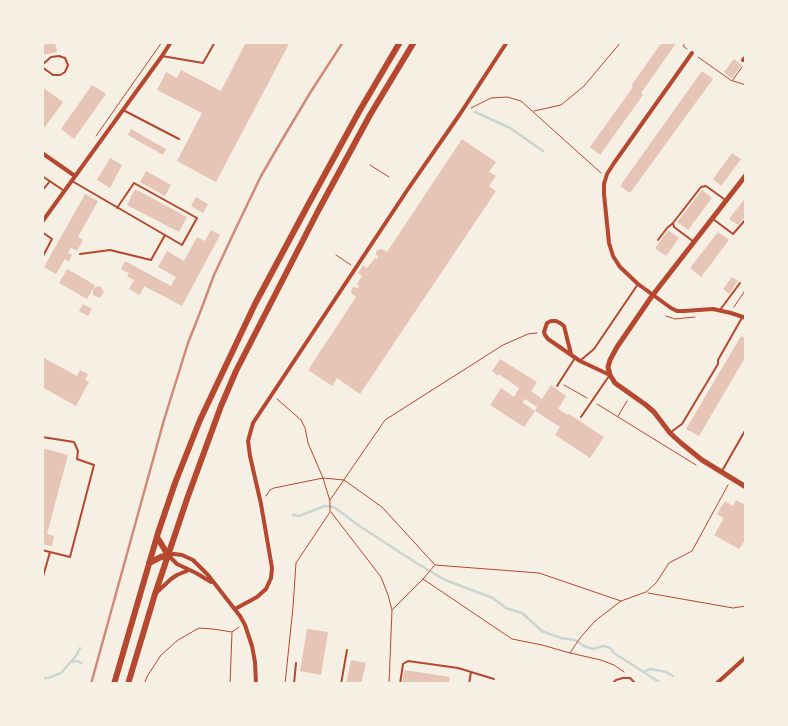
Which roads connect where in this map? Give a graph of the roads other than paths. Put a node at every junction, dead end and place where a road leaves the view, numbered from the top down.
1 (171, 42) edge
2 (215, 42) edge
3 (400, 42) edge
4 (414, 42) edge
5 (507, 42) edge
6 (692, 53) road end
7 (162, 56) junction
8 (42, 66) edge
9 (123, 110) junction
10 (179, 139) dead end
11 (42, 153) edge
12 (746, 175) edge
13 (42, 176) edge
14 (75, 176) junction
15 (50, 181) junction
16 (72, 181) junction
17 (42, 191) edge
18 (65, 191) junction
19 (726, 201) junction
20 (117, 208) junction
21 (712, 218) junction
22 (746, 219) edge
23 (42, 222) edge
24 (673, 223) junction
25 (42, 232) edge
26 (165, 235) junction
27 (658, 240) dead end
28 (694, 242) junction
29 (80, 254) dead end
30 (42, 258) edge
31 (740, 283) dead end
32 (638, 284) junction
33 (652, 296) junction
34 (720, 310) junction
35 (744, 317) edge
36 (571, 354) junction
37 (575, 358) junction
38 (580, 361) junction
39 (610, 375) junction
40 (557, 386) dead end
41 (582, 417) dead end
42 (746, 429) edge
43 (670, 433) junction
44 (42, 436) edge
45 (721, 473) junction
46 (746, 487) edge
47 (157, 537) junction
48 (42, 550) edge
49 (50, 552) junction
50 (168, 556) junction
51 (149, 562) junction
52 (189, 570) junction
53 (42, 580) edge
54 (214, 585) junction
55 (156, 594) junction
56 (234, 609) junction
57 (347, 650) dead end
58 (746, 657) edge
59 (296, 663) dead end
60 (471, 672) junction
61 (494, 679) dead end
62 (114, 684) edge
63 (128, 684) edge
64 (256, 684) edge
65 (294, 684) edge
66 (341, 684) edge
67 (400, 684) edge
68 (469, 684) edge
69 (612, 684) edge
70 (636, 684) edge
71 (716, 684) edge

1 - 7 street
2 - 7 lane
3 - 47 main road
4 - 50 main road
5 - 56 street
6 - 32 street
7 - 9 street
8 - 8 lane
9 - 10 lane
9 - 14 street
11 - 14 street
12 - 19 street
13 - 15 lane
14 - 16 street
15 - 17 lane
15 - 18 lane
16 - 18 street
16 - 20 lane
18 - 23 street
19 - 21 street
19 - 24 lane
20 - 26 lane
20 - 26 lane
21 - 22 lane
21 - 28 street
24 - 27 lane
24 - 28 lane
25 - 30 lane
26 - 29 lane
28 - 33 street
31 - 34 lane
32 - 33 street
32 - 38 lane
33 - 34 street
33 - 39 street
34 - 35 street
35 - 43 lane
36 - 36 street
36 - 37 street
37 - 38 street
37 - 40 lane
38 - 39 street
39 - 41 lane
39 - 43 street
42 - 45 lane
43 - 45 street
44 - 49 lane
45 - 46 street
47 - 50 main road
47 - 51 main road
48 - 49 lane
49 - 53 lane
50 - 51 main road
50 - 52 street
50 - 54 street
50 - 55 main road
51 - 62 main road
52 - 54 street
52 - 55 street
54 - 56 street
55 - 63 main road
56 - 64 street
57 - 66 lane
58 - 71 street
59 - 65 lane
60 - 61 lane
60 - 67 lane
60 - 68 lane
69 - 70 lane

